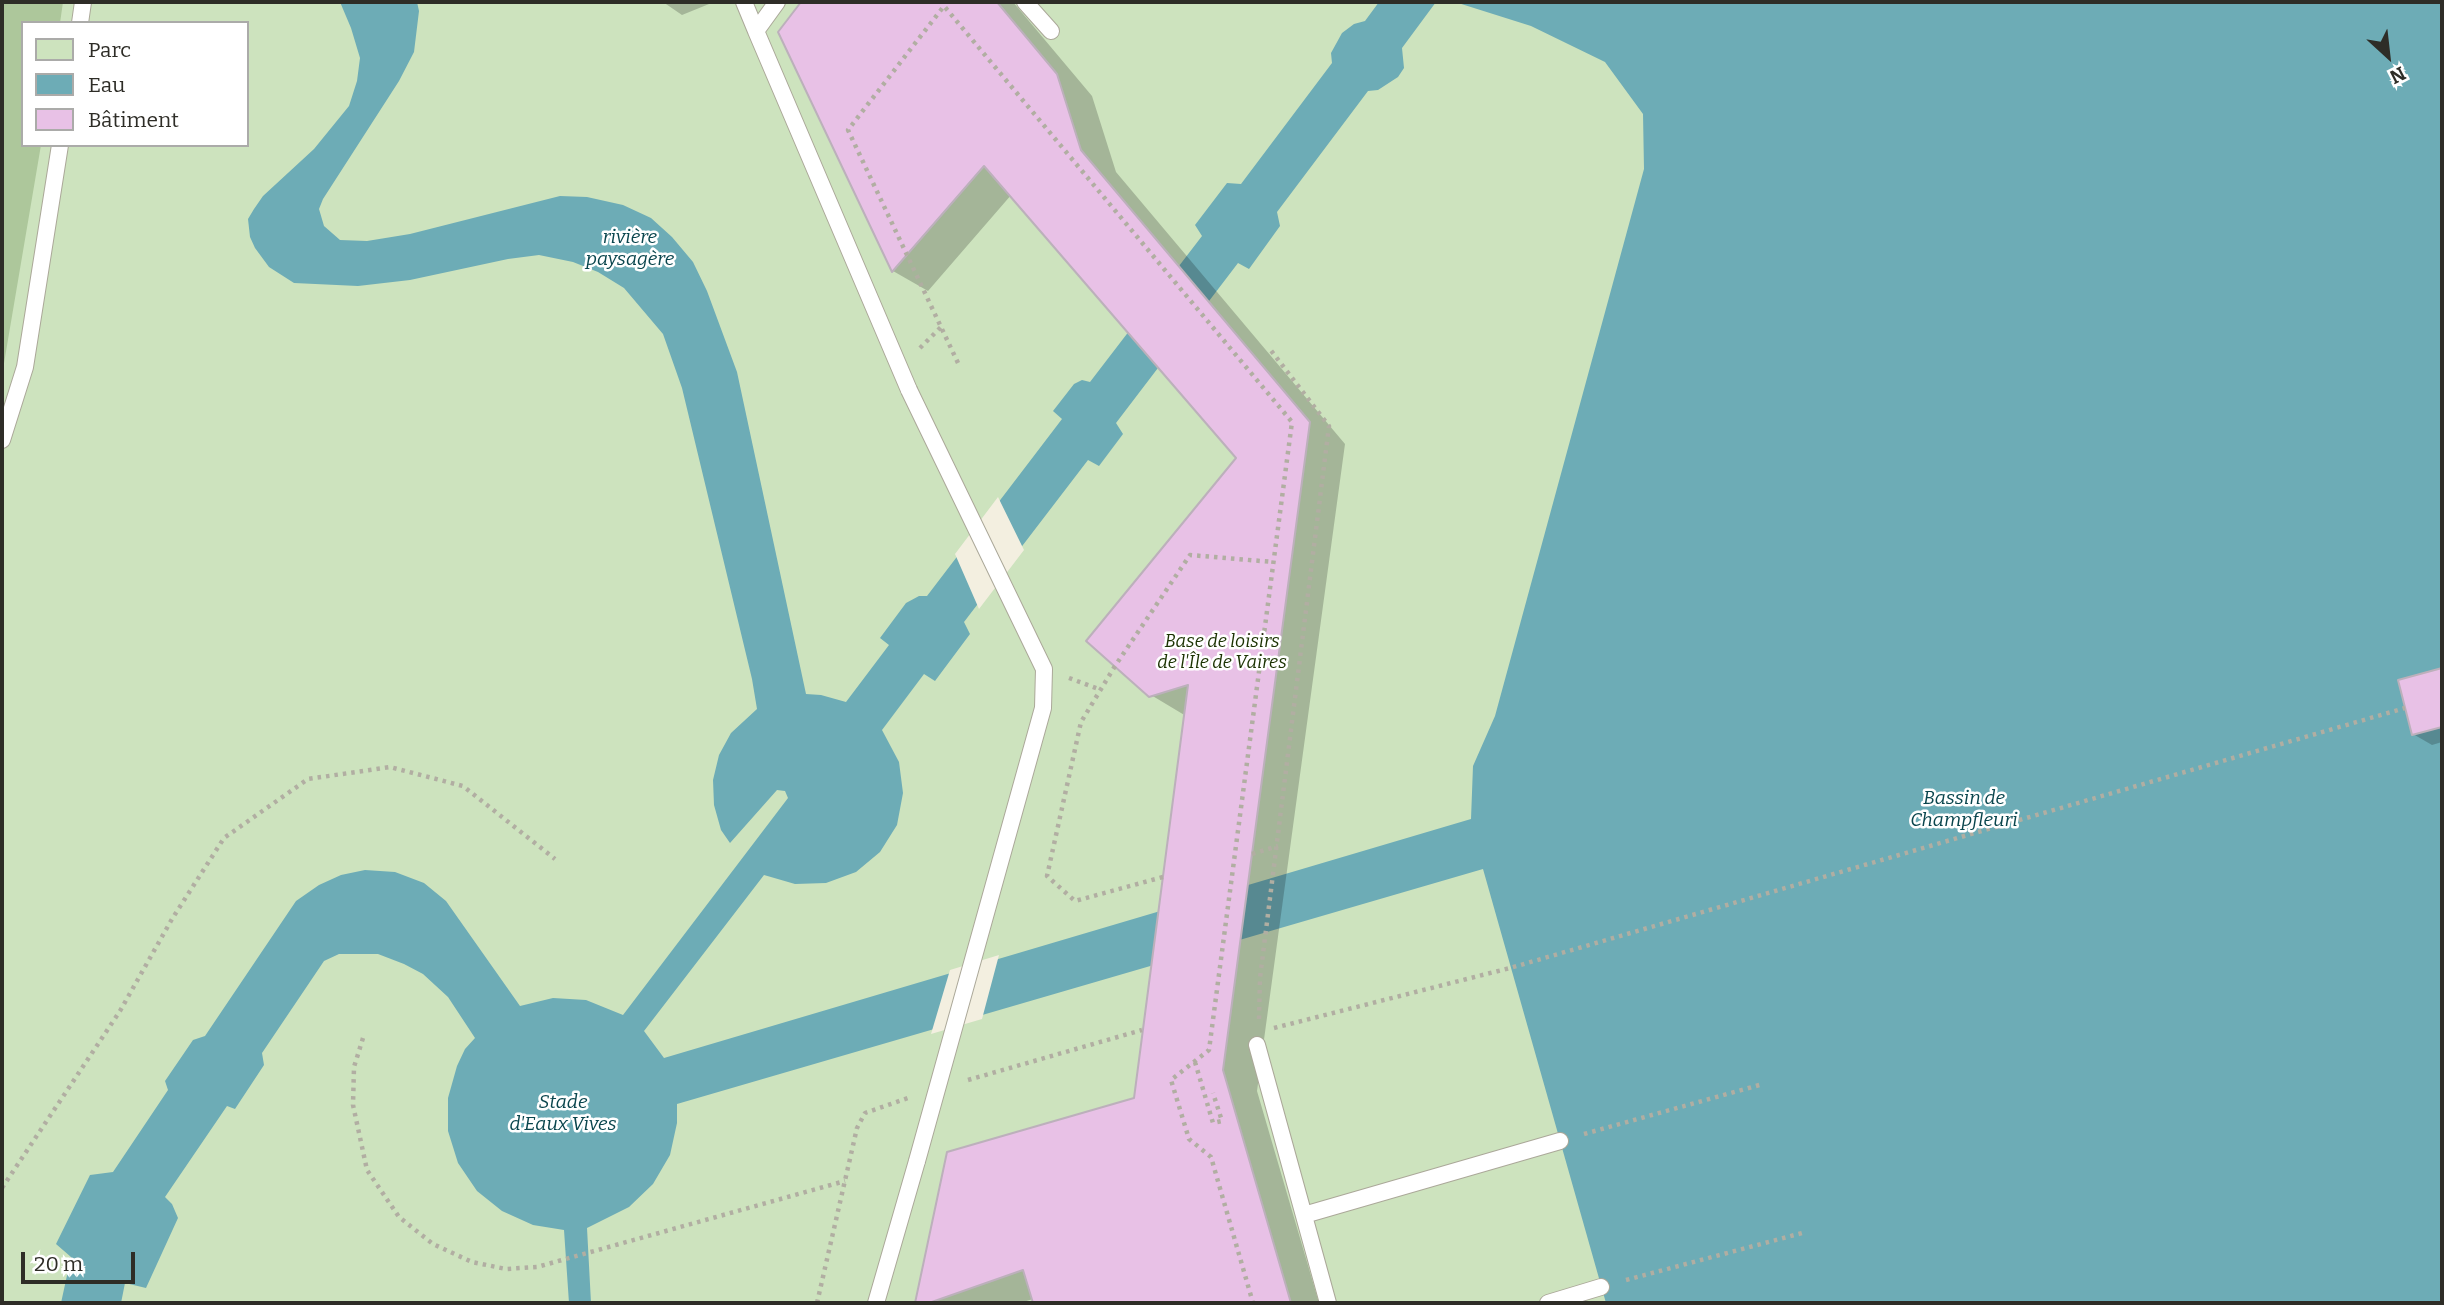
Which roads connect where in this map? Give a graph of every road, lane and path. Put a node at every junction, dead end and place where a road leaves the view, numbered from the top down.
1 (83, 2) edge
2 (744, 2) edge
3 (777, 2) edge
4 (1025, 2) edge
5 (80, 21) edge
6 (756, 31) junction
7 (1051, 31) dead end
8 (60, 147) edge
9 (1269, 348) dead end
10 (958, 363) dead end
11 (2, 440) edge
12 (1273, 562) junction
13 (2405, 708) dead end
14 (1278, 846) junction
15 (1252, 854) dead end
16 (555, 859) dead end
17 (1163, 877) dead end
18 (1260, 978) dead end
19 (1142, 1030) dead end
20 (363, 1038) dead end
21 (1257, 1045) joint
22 (1195, 1062) junction
23 (966, 1081) dead end
24 (1763, 1084) dead end
25 (1213, 1093) dead end
26 (912, 1097) dead end
27 (1560, 1141) joint
28 (845, 1181) junction
29 (2, 1188) edge
30 (1304, 1215) junction
31 (1806, 1232) dead end
32 (1601, 1287) joint
33 (817, 1303) edge
34 (876, 1303) edge
35 (1253, 1303) edge
36 (1328, 1303) edge
37 (1548, 1303) edge

1 - 5 lane
2 - 6 lane
3 - 6 lane
4 - 7 lane
6 - 34 lane, bridge
8 - 11 lane
9 - 14 path
10 - 12 path
12 - 17 path
12 - 22 path
13 - 21 path
14 - 15 path
14 - 18 path
16 - 29 path
19 - 23 path
20 - 28 path
21 - 30 lane
22 - 25 path
22 - 35 path
24 - 27 path
26 - 28 path
27 - 30 lane
28 - 33 path
30 - 36 lane
31 - 32 path
32 - 37 lane

